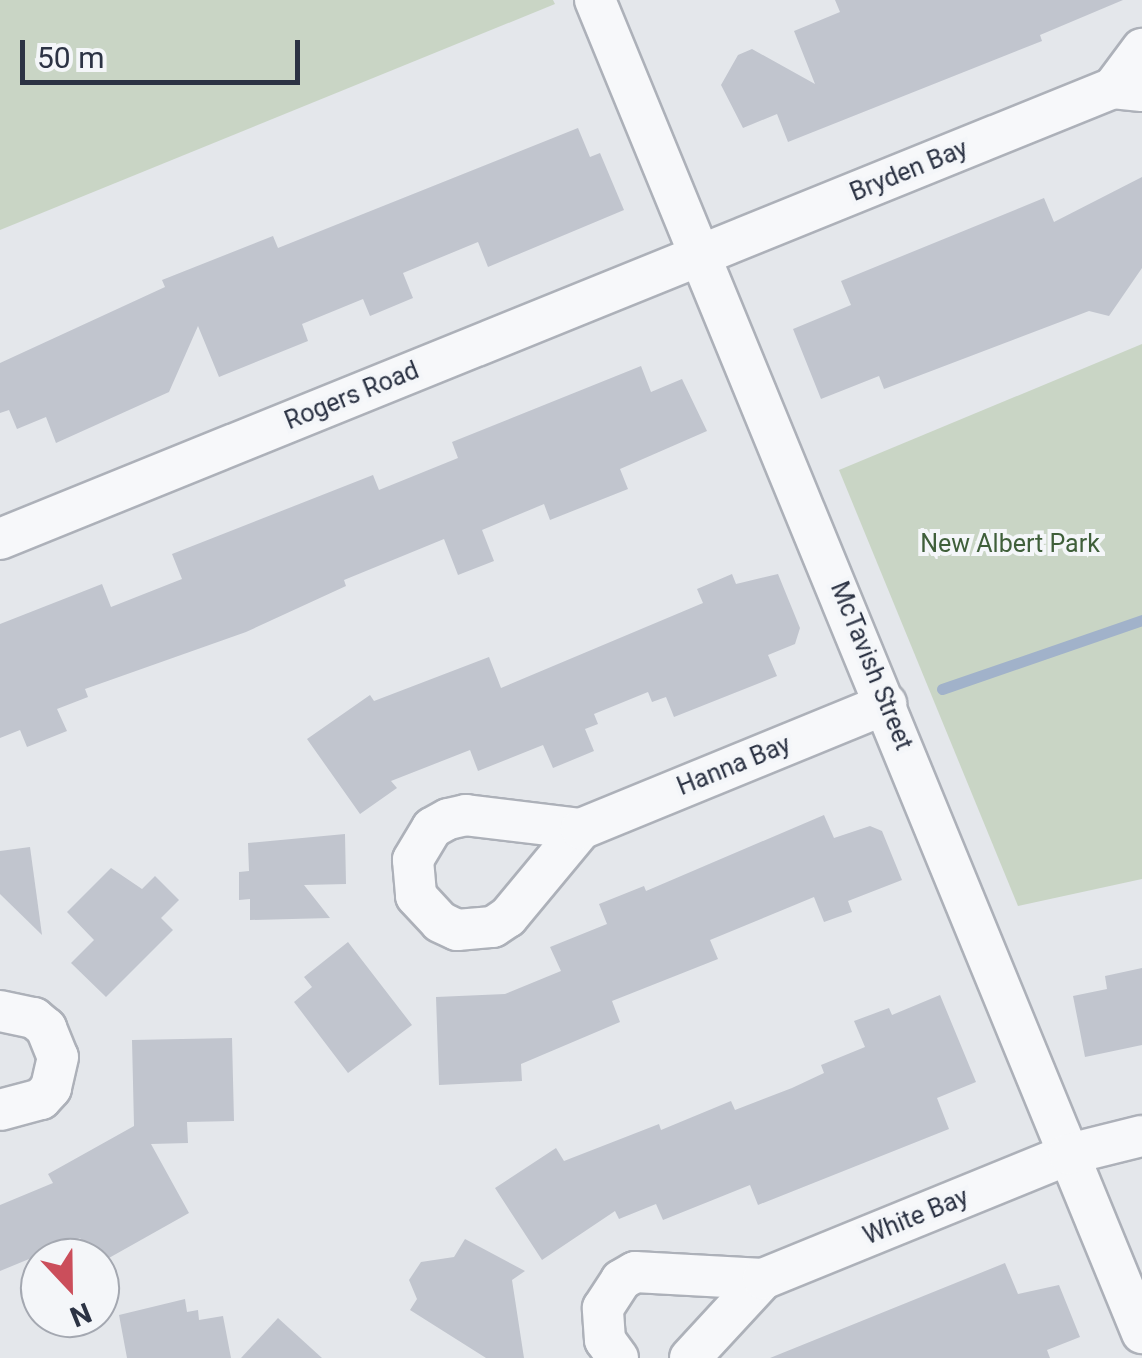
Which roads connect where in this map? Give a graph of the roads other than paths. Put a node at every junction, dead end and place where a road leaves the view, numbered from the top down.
1 (595, 0) edge
2 (1142, 49) edge
3 (1128, 89) edge
4 (704, 254) junction
5 (0, 539) edge
6 (886, 704) junction
7 (581, 829) dead end
8 (0, 1011) edge
9 (0, 1110) edge
10 (1142, 1136) edge
11 (1069, 1154) junction
12 (763, 1280) junction
13 (1142, 1334) edge
14 (618, 1358) edge
15 (690, 1358) edge

1 - 4 street, McTavish Street
2 - 3 street, Bryden Bay
3 - 4 street, Bryden Bay
4 - 5 street, Rogers Road
4 - 6 street, McTavish Street
6 - 7 street, Hanna Bay
6 - 11 street, McTavish Street
8 - 9 street
10 - 11 street, White Bay
11 - 12 street, White Bay
11 - 13 street, McTavish Street
12 - 14 street, White Bay
12 - 15 street, White Bay

